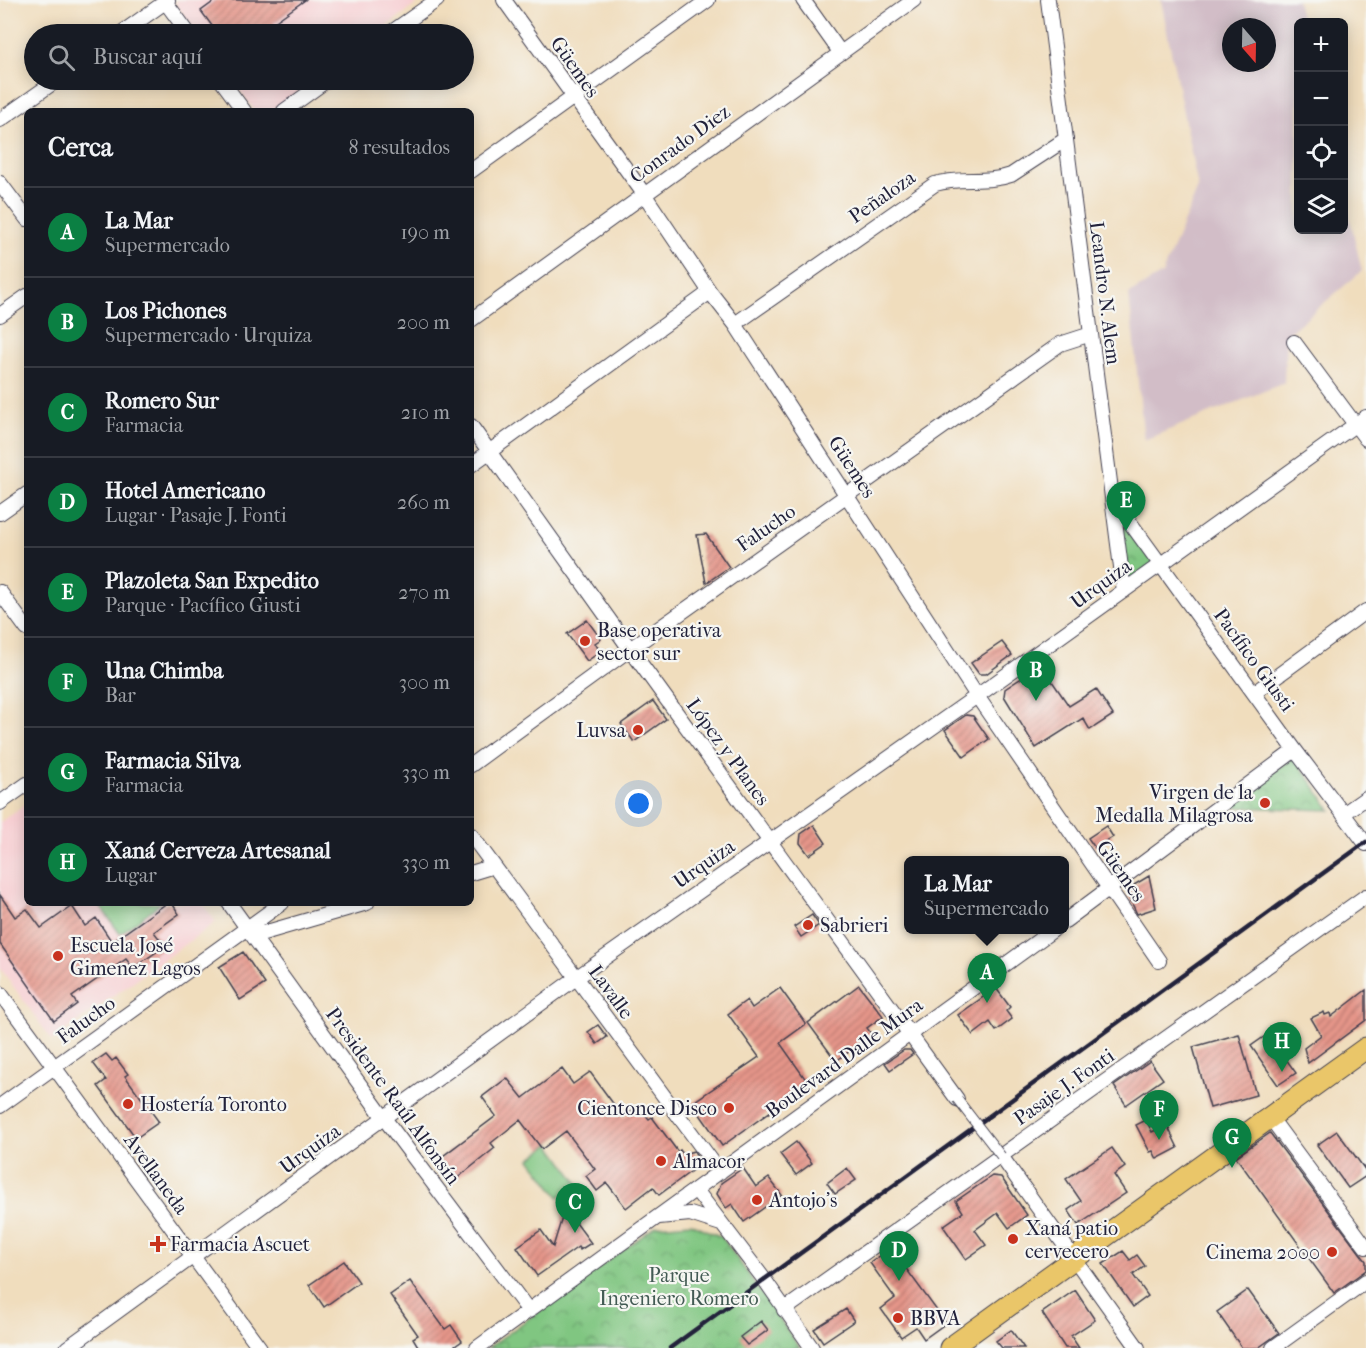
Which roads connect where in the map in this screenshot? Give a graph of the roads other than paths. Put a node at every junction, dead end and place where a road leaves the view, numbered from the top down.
1 (437, 0) edge
2 (504, 0) edge
3 (708, 0) edge
4 (803, 0) edge
5 (914, 0) edge
6 (1048, 0) edge
7 (166, 1) edge
8 (134, 24) edge
9 (182, 24) edge
10 (403, 24) edge
11 (840, 52) junction
12 (43, 90) edge
13 (228, 90) edge
14 (313, 90) edge
15 (572, 97) junction
16 (242, 108) edge
17 (288, 108) edge
18 (0, 120) edge
19 (1066, 139) junction
20 (474, 169) edge
21 (0, 183) edge
22 (644, 194) junction
23 (24, 215) edge
24 (710, 292) junction
25 (24, 298) edge
26 (0, 315) edge
27 (474, 318) edge
28 (735, 324) junction
29 (1091, 334) junction
30 (1294, 342) dead end
31 (1361, 420) edge
32 (474, 430) edge
33 (1366, 439) edge
34 (490, 452) junction
35 (474, 463) edge
36 (846, 495) junction
37 (24, 496) edge
38 (1112, 498) junction
39 (0, 513) edge
40 (1160, 565) junction
41 (1124, 591) junction
42 (0, 592) edge
43 (1366, 611) edge
44 (24, 625) edge
45 (630, 649) junction
46 (1254, 693) junction
47 (977, 696) junction
48 (1295, 750) junction
49 (474, 763) edge
50 (24, 786) edge
51 (1366, 798) edge
52 (0, 804) edge
53 (1343, 814) junction
54 (474, 839) edge
55 (769, 842) junction
56 (1366, 844) edge
57 (494, 866) junction
58 (474, 872) edge
59 (1109, 888) junction
60 (1366, 896) edge
61 (231, 906) edge
62 (279, 906) edge
63 (355, 906) edge
64 (1069, 918) edge
65 (250, 932) junction
66 (1048, 934) edge
67 (1159, 961) dead end
68 (576, 978) junction
69 (0, 993) edge
70 (910, 1034) junction
71 (1366, 1048) edge
72 (54, 1068) junction
73 (957, 1099) joint
74 (0, 1106) edge
75 (1270, 1117) junction
76 (384, 1119) junction
77 (1001, 1156) junction
78 (720, 1172) junction
79 (696, 1190) junction
80 (657, 1217) junction
81 (722, 1224) junction
82 (1366, 1247) edge
83 (193, 1257) junction
84 (1074, 1258) junction
85 (1366, 1281) edge
86 (784, 1310) junction
87 (529, 1311) junction
88 (68, 1348) edge
89 (260, 1348) edge
90 (477, 1348) edge
91 (812, 1348) edge
92 (950, 1348) edge
93 (1138, 1348) edge
94 (1273, 1348) edge

1 - 10 street
2 - 15 street, Güemes
3 - 15 street
4 - 11 street
5 - 11 street, Conrado Diez
6 - 19 street, Leandro N. Alem
7 - 8 street
7 - 9 street
11 - 22 street, Conrado Diez
12 - 18 street
13 - 16 street
14 - 17 street
15 - 20 street
15 - 22 street, Güemes
19 - 28 street, Peñaloza
19 - 29 street, Leandro N. Alem
21 - 23 street
22 - 24 street, Güemes
22 - 27 street, Conrado Diez
24 - 28 street, Güemes
24 - 34 street
25 - 26 street
28 - 36 street, Güemes
29 - 36 street, Falucho
29 - 38 street, Leandro N. Alem
30 - 31 street
31 - 33 street
31 - 40 street, Urquiza
32 - 34 street, López y Planes
34 - 35 street
34 - 45 street, López y Planes
36 - 45 street, Falucho
36 - 47 street, Güemes
37 - 39 street
38 - 40 street, Pacífico Giusti
38 - 41 street, Leandro N. Alem
40 - 41 street, Urquiza
40 - 46 street, Pacífico Giusti
41 - 47 street, Urquiza
42 - 44 street
43 - 46 street
45 - 49 street, Falucho
45 - 55 street, López y Planes
46 - 48 street, Pacífico Giusti
47 - 55 street, Urquiza
47 - 59 street, Güemes
48 - 53 street, Pacífico Giusti
48 - 59 street
50 - 52 street
51 - 53 street
53 - 56 street, Pacífico Giusti
54 - 57 street, Lavalle
55 - 68 street, Urquiza
55 - 70 street, López y Planes
57 - 58 street
57 - 68 street, Lavalle
59 - 64 street
59 - 67 street, Güemes
60 - 77 street, Pasaje J. Fonti
61 - 65 street, Presidente Raúl Alfonsín
62 - 65 street, Falucho
63 - 65 street
65 - 72 street, Falucho
65 - 76 street, Presidente Raúl Alfonsín
66 - 70 street, Boulevard Dalle Mura
68 - 76 street, Urquiza
68 - 78 street, Lavalle
69 - 72 street, Avellaneda
70 - 73 street, López y Planes
70 - 78 street, Boulevard Dalle Mura
71 - 75 highway
72 - 74 street, Falucho
72 - 83 street, Avellaneda
73 - 77 street, bridge
75 - 82 street
75 - 84 highway
76 - 83 street, Urquiza
76 - 87 street, Presidente Raúl Alfonsín
77 - 84 street
77 - 86 street, Pasaje J. Fonti
78 - 79 street, Boulevard Dalle Mura
79 - 80 street, Boulevard Dalle Mura
79 - 81 street
80 - 81 street
80 - 87 street, Boulevard Dalle Mura
81 - 86 street
83 - 88 street, Urquiza
83 - 89 street, Avellaneda
84 - 92 highway
84 - 93 street
85 - 94 street
86 - 91 street
87 - 90 street, Boulevard Dalle Mura

